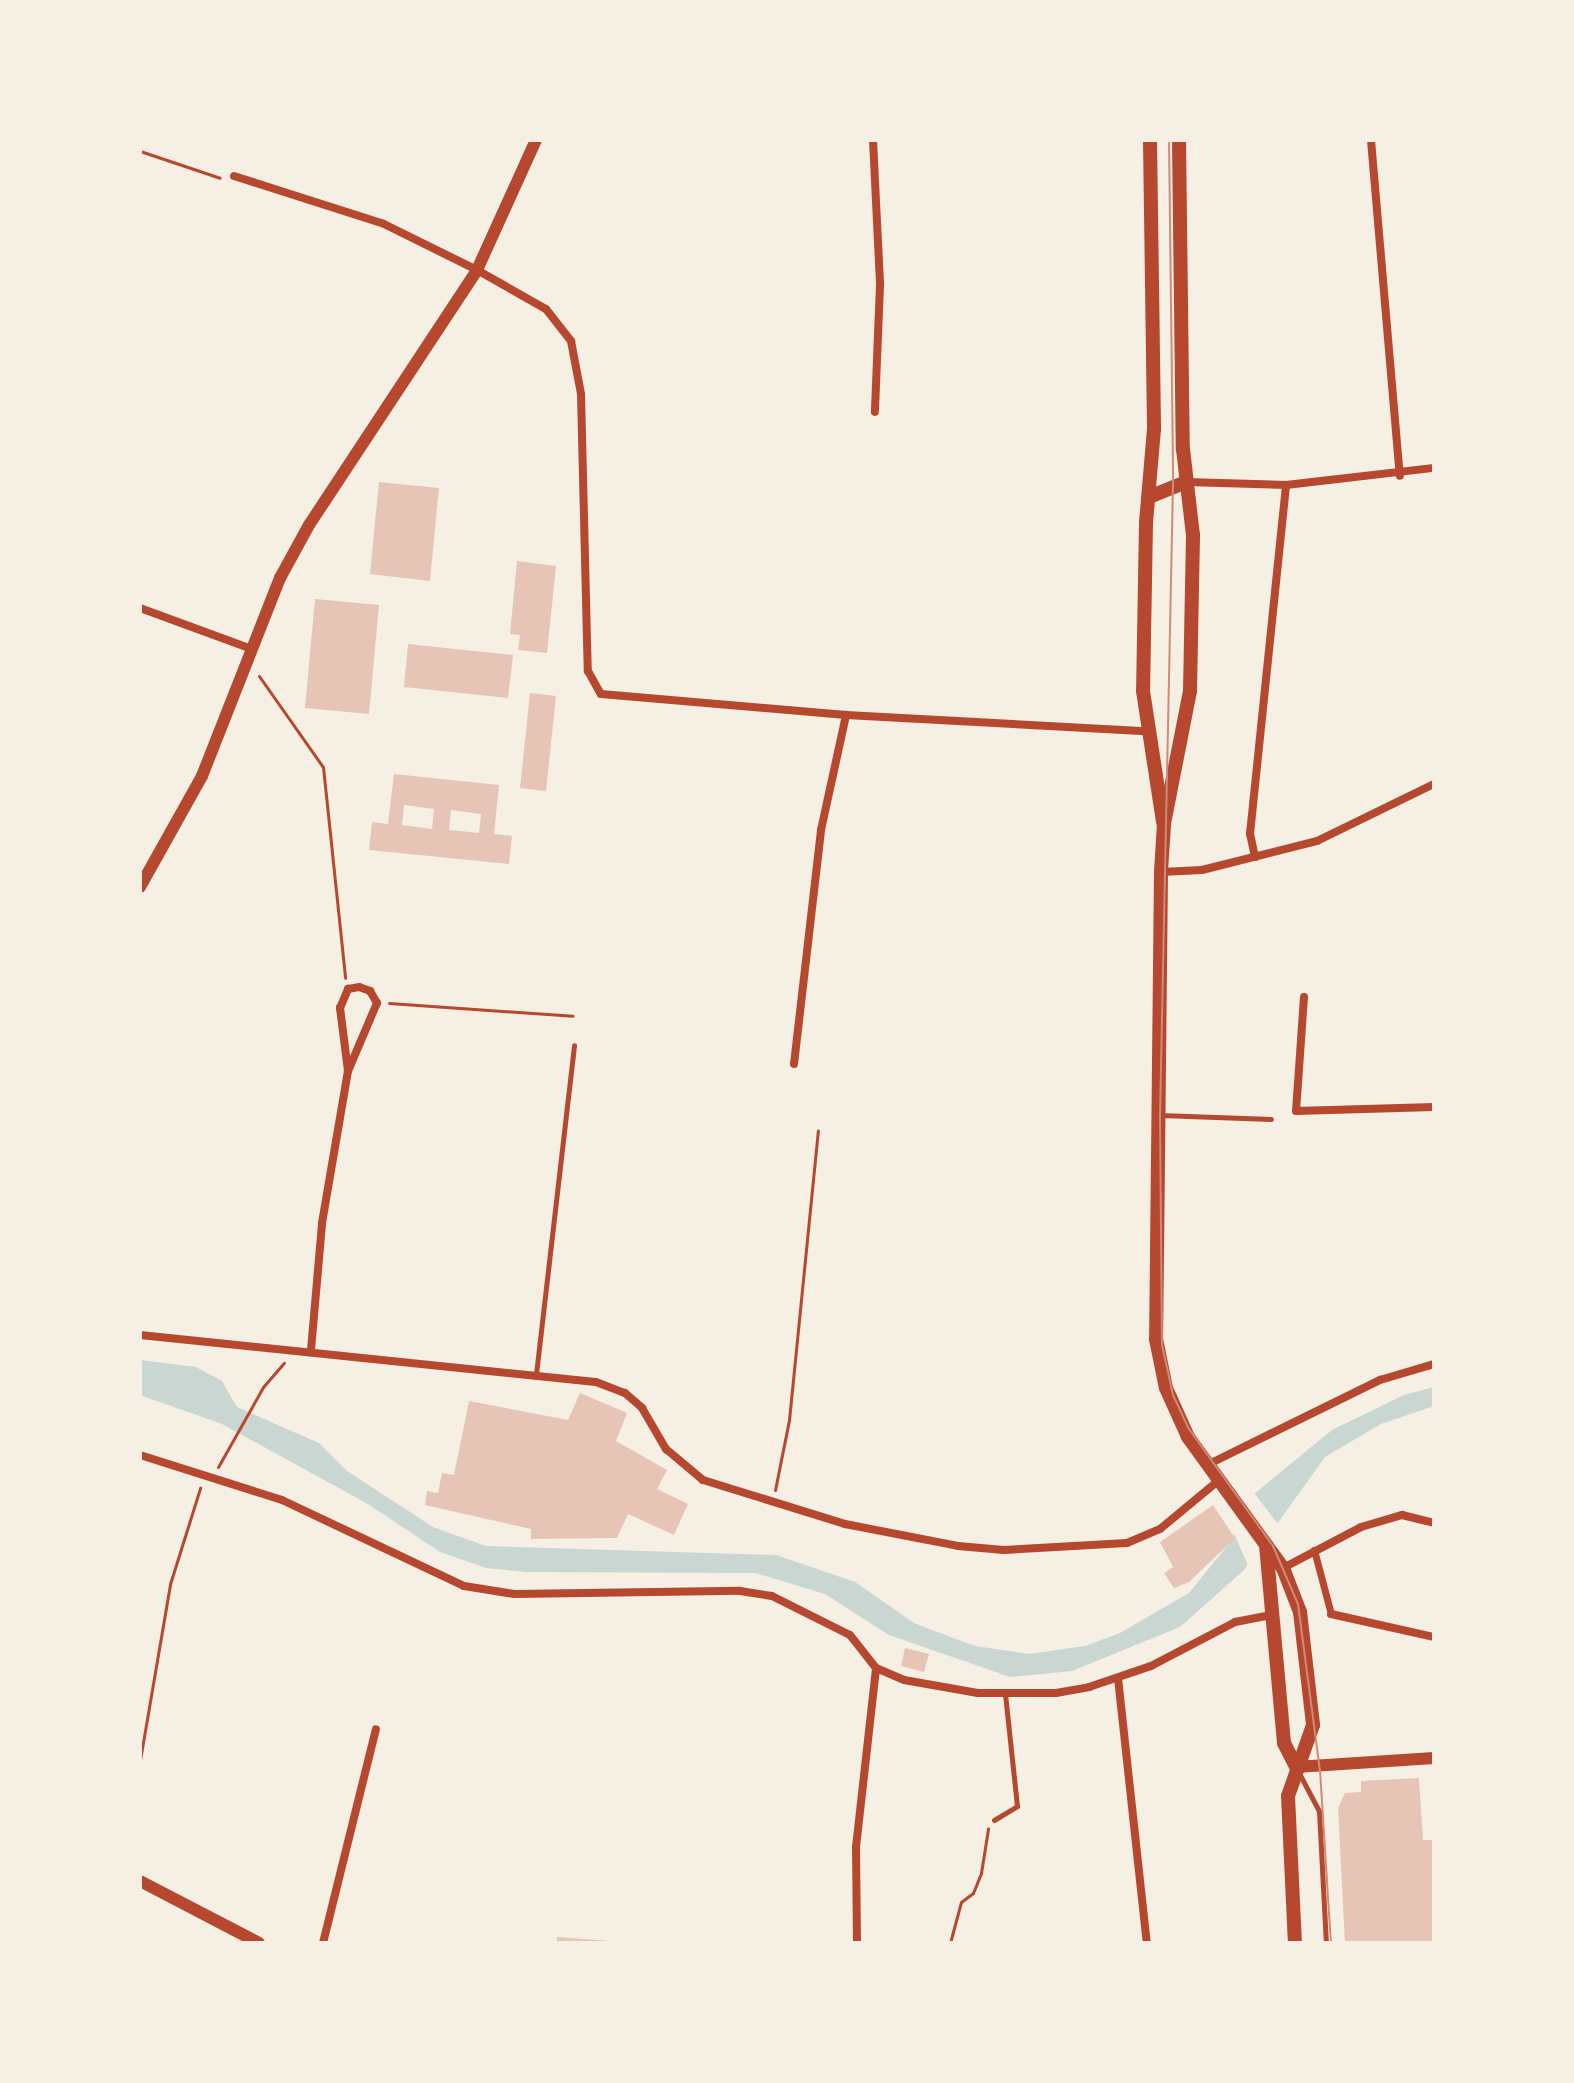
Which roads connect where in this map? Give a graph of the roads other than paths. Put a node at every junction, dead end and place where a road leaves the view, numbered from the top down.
1 (536, 140) edge
2 (873, 140) edge
3 (1150, 140) edge
4 (1179, 140) edge
5 (1371, 140) edge
6 (234, 176) road end
7 (477, 270) junction
8 (875, 412) dead end
9 (1434, 468) edge
10 (1400, 476) junction
11 (1186, 482) junction
12 (1286, 485) junction
13 (1149, 497) junction
14 (140, 608) edge
15 (252, 649) junction
16 (846, 715) junction
17 (1146, 731) junction
18 (1434, 784) edge
19 (1164, 824) junction
20 (1255, 857) junction
21 (1161, 872) junction
22 (140, 887) edge
23 (1304, 997) dead end
24 (574, 1045) dead end
25 (794, 1064) dead end
26 (348, 1071) junction
27 (1434, 1107) edge
28 (1155, 1115) junction
29 (1271, 1119) dead end
30 (140, 1335) edge
31 (311, 1350) junction
32 (1434, 1364) edge
33 (536, 1374) junction
34 (140, 1455) edge
35 (1207, 1465) junction
36 (1218, 1481) junction
37 (1434, 1523) edge
38 (1266, 1545) junction
39 (1314, 1550) junction
40 (1289, 1564) junction
41 (1300, 1612) junction
42 (1331, 1614) joint
43 (1271, 1615) junction
44 (1434, 1637) edge
45 (876, 1668) junction
46 (1118, 1678) junction
47 (1005, 1693) junction
48 (376, 1729) dead end
49 (1434, 1758) edge
50 (1296, 1767) junction
51 (994, 1820) road end
52 (140, 1881) edge
53 (259, 1943) edge
54 (323, 1943) edge
55 (857, 1943) edge
56 (1147, 1943) edge
57 (1295, 1943) edge
58 (1326, 1943) edge

1 - 7 street
2 - 8 street
3 - 13 main road
4 - 11 main road
5 - 10 street
6 - 7 street
7 - 15 street
7 - 16 street
9 - 10 street
10 - 12 street
11 - 12 street
11 - 13 main road
11 - 19 main road
12 - 20 street
13 - 17 main road
14 - 15 street
15 - 22 street
16 - 17 street
16 - 25 street
17 - 19 main road
18 - 20 street
19 - 21 main road
20 - 21 street
21 - 28 main road
23 - 27 street
24 - 33 lane
26 - 26 street
26 - 31 street
28 - 29 lane
28 - 35 main road
30 - 31 street
31 - 33 street
32 - 35 street
33 - 36 street
34 - 45 street
35 - 36 main road
36 - 38 main road
37 - 39 street
38 - 40 main road
38 - 43 main road
39 - 40 street
39 - 42 street
40 - 41 main road
41 - 43 main road
41 - 50 main road
42 - 44 street
43 - 46 street
43 - 50 main road
45 - 47 street
45 - 55 street
46 - 47 street
46 - 56 street
47 - 51 lane
48 - 54 street
49 - 50 street
50 - 57 main road
50 - 58 lane
52 - 53 street

